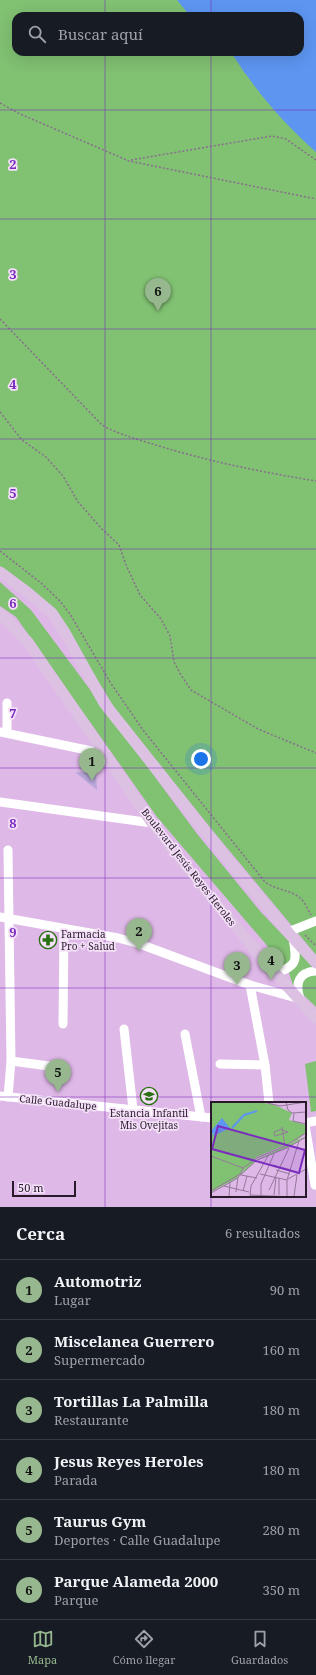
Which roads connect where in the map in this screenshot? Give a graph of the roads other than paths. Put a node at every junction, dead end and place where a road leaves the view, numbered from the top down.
1 (0, 572) edge
2 (0, 613) edge
3 (7, 703) dead end
4 (3, 732) edge
5 (106, 754) junction
6 (0, 802) edge
7 (152, 823) junction
8 (8, 850) dead end
9 (5, 917) edge
10 (315, 921) edge
11 (64, 929) junction
12 (290, 935) junction
13 (316, 963) edge
14 (316, 971) edge
15 (275, 973) junction
16 (250, 985) junction
17 (300, 999) junction
18 (316, 1018) edge
19 (63, 1024) dead end
20 (124, 1029) dead end
21 (185, 1034) dead end
22 (11, 1061) junction
23 (220, 1064) dead end
24 (265, 1065) junction
25 (49, 1066) dead end
26 (4, 1097) edge
27 (269, 1102) edge
28 (133, 1110) junction
29 (201, 1117) junction
30 (211, 1118) edge
31 (316, 1122) edge
32 (306, 1124) edge
33 (306, 1130) edge
34 (315, 1185) dead end

1 - 12 main road
2 - 5 main road, Boulevard Jesús Reyes Heroles
3 - 4 street
4 - 5 street
5 - 7 main road, Boulevard Jesús Reyes Heroles
6 - 7 street
7 - 15 main road, Boulevard Jesús Reyes Heroles
8 - 9 street
9 - 11 street
9 - 22 street
10 - 12 street
11 - 16 street
11 - 19 street
12 - 13 main road
12 - 15 street
14 - 17 street
15 - 17 main road, Boulevard Jesús Reyes Heroles
16 - 17 street
16 - 24 street
17 - 18 main road, Boulevard Jesús Reyes Heroles
20 - 28 street
21 - 29 street
22 - 25 street
22 - 26 street
23 - 24 street
24 - 27 street
26 - 28 street, Calle Guadalupe
28 - 29 street, Calle Guadalupe
29 - 30 street, Calle Guadalupe
31 - 32 street
33 - 34 street

